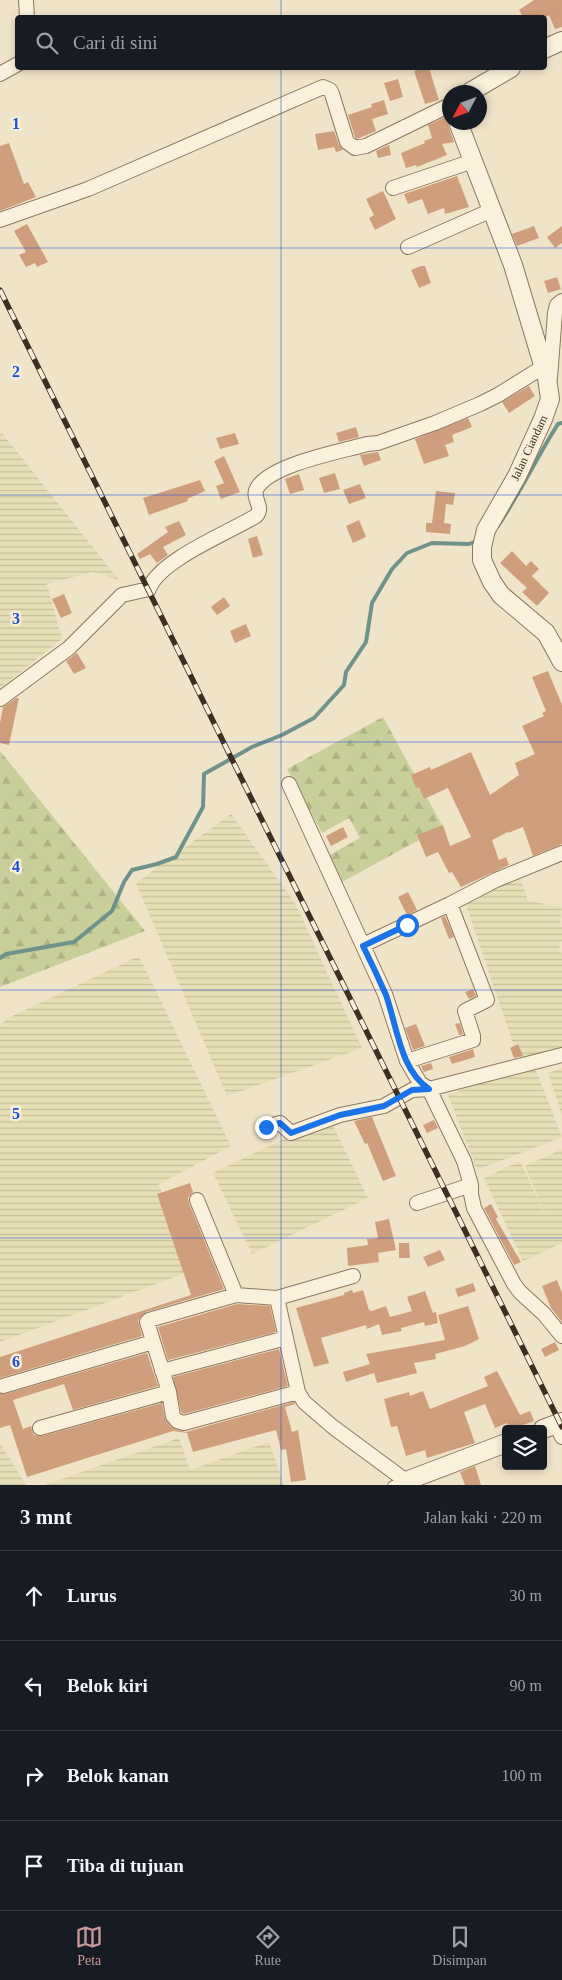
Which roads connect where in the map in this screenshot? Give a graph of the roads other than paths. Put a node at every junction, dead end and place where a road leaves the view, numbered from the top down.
1 (26, 0) edge
2 (27, 15) edge
3 (562, 40) edge
4 (547, 48) edge
5 (15, 66) edge
6 (508, 70) edge
7 (0, 74) edge
8 (482, 85) edge
9 (442, 109) edge
10 (461, 130) edge
11 (473, 161) junction
12 (393, 188) dead end
13 (492, 210) junction
14 (0, 220) edge
15 (408, 247) dead end
16 (562, 301) edge
17 (544, 367) junction
18 (549, 392) junction
19 (561, 655) edge
20 (0, 699) edge
21 (289, 784) dead end
22 (562, 853) edge
23 (450, 904) junction
24 (363, 946) junction
25 (562, 1055) edge
26 (407, 1061) junction
27 (429, 1089) junction
28 (266, 1127) dead end
29 (471, 1185) junction
30 (197, 1200) dead end
31 (417, 1203) dead end
32 (353, 1276) dead end
33 (236, 1295) junction
34 (278, 1298) junction
35 (562, 1336) edge
36 (286, 1338) junction
37 (153, 1342) junction
38 (162, 1371) junction
39 (3, 1386) dead end
40 (169, 1392) junction
41 (298, 1392) junction
42 (40, 1428) dead end
43 (502, 1446) edge
44 (402, 1483) edge

1 - 2 street
3 - 4 street
5 - 7 street
6 - 8 street
9 - 14 street
10 - 11 street, Jalan Ciandam
11 - 12 street
11 - 13 street, Jalan Ciandam
13 - 15 street
13 - 17 street, Jalan Ciandam
16 - 18 street
17 - 18 street, Jalan Ciandam
17 - 20 street
18 - 19 street, Jalan Ciandam
21 - 24 street
22 - 23 street
23 - 24 street
23 - 26 street
24 - 26 street
25 - 27 street
26 - 27 street
27 - 28 street
27 - 29 street
29 - 31 street
29 - 35 street
30 - 33 street
32 - 34 street
33 - 34 street
33 - 37 street
34 - 36 street
36 - 38 street
36 - 41 street
37 - 38 street
37 - 39 street
38 - 40 street
40 - 41 street
40 - 42 street
41 - 44 street
43 - 44 street

